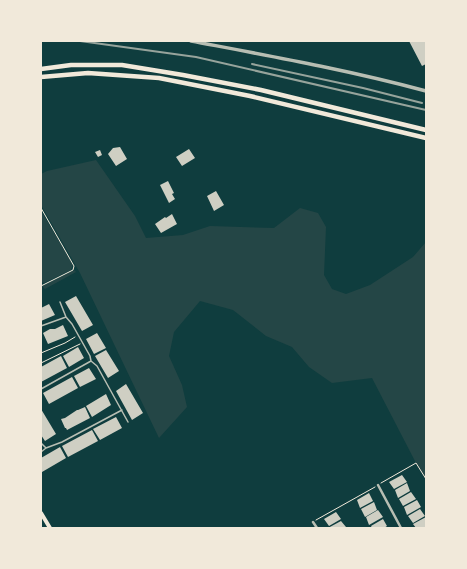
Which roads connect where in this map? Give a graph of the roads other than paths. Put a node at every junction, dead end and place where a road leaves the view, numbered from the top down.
1 (191, 41) edge
2 (41, 69) edge
3 (41, 77) edge
4 (426, 91) edge
5 (426, 130) edge
6 (426, 138) edge
7 (60, 302) dead end
8 (66, 317) junction
9 (41, 326) edge
10 (91, 361) junction
11 (41, 388) edge
12 (122, 410) junction
13 (128, 422) dead end
14 (41, 443) edge
15 (46, 448) junction
16 (41, 452) edge
17 (378, 485) road end
18 (41, 513) edge
19 (313, 522) road end
20 (50, 528) edge
21 (317, 528) edge
22 (401, 528) edge

1 - 4 street
2 - 5 highway
3 - 6 highway
7 - 8 lane
8 - 9 lane
8 - 10 lane
10 - 11 lane
10 - 12 lane
12 - 13 lane
12 - 15 lane
14 - 15 lane
15 - 16 lane
17 - 22 street
18 - 20 main road
19 - 21 street

